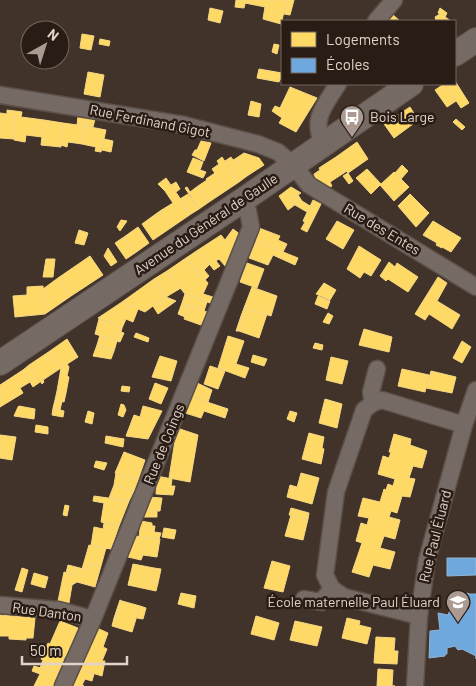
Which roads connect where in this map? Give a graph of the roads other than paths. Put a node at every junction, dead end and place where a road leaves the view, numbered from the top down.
1 (394, 0) edge
2 (377, 20) edge
3 (476, 40) edge
4 (456, 53) edge
5 (337, 85) edge
6 (410, 85) edge
7 (0, 95) edge
8 (323, 143) junction
9 (293, 165) junction
10 (243, 200) junction
11 (476, 287) edge
12 (0, 363) edge
13 (377, 369) dead end
14 (476, 390) edge
15 (374, 403) junction
16 (464, 425) junction
17 (332, 589) junction
18 (304, 599) dead end
19 (0, 605) edge
20 (419, 616) junction
21 (94, 619) junction
22 (63, 686) edge
23 (415, 686) edge

1 - 2 street
3 - 4 main road
5 - 8 street
6 - 8 main road, Avenue du Général de Gaulle
7 - 9 street, Rue Ferdinand Gigot
8 - 9 main road, Avenue du Général de Gaulle
9 - 10 main road, Avenue du Général de Gaulle
9 - 11 street, Rue des Entes
10 - 12 main road, Avenue du Général de Gaulle
10 - 21 street, Rue de Coings
13 - 15 street
14 - 16 street, Rue Paul Éluard
15 - 16 street
15 - 17 street
16 - 20 street, Rue Paul Éluard
17 - 18 street
17 - 20 street
19 - 21 street, Rue Danton
20 - 23 street, Rue Paul Éluard
21 - 22 street, Rue de Coings

